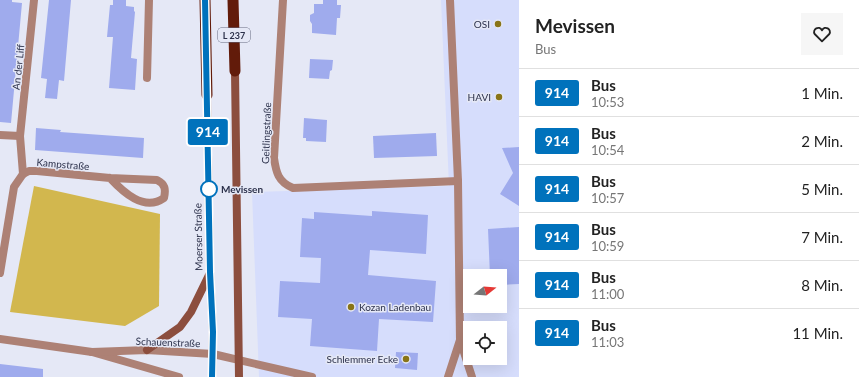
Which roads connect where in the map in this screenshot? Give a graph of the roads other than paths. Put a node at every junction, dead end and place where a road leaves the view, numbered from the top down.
1 (34, 0) edge
2 (149, 0) edge
3 (205, 0) edge
4 (233, 0) edge
5 (283, 0) edge
6 (450, 0) edge
7 (234, 71) joint
8 (147, 78) dead end
9 (207, 95) joint
10 (0, 135) edge
11 (20, 136) junction
12 (23, 174) junction
13 (110, 178) junction
14 (458, 181) junction
15 (210, 272) junction
16 (0, 273) edge
17 (0, 339) edge
18 (460, 340) junction
19 (147, 350) junction
20 (92, 352) junction
21 (213, 354) junction
22 (239, 359) junction
23 (179, 377) edge
24 (212, 377) edge
25 (239, 377) edge
26 (312, 377) edge
27 (448, 377) edge
28 (472, 377) edge

1 - 11 street, An der Liff
2 - 8 street
3 - 9 highway, Moerser Straße / L 237
4 - 7 highway, L 237
5 - 14 street, Geitlingstraße
6 - 14 street
7 - 22 main road, L 237
9 - 15 main road, Moerser Straße / L 237
10 - 11 street
11 - 12 street, An der Liff
12 - 13 street, Kampstraße
12 - 16 street, Kampstraße
13 - 13 street, Kampstraße
14 - 18 street
15 - 19 main road
15 - 21 main road, Moerser Straße / L 237
17 - 20 street, Schauenstraße
18 - 27 street
18 - 28 street
19 - 20 street, Schauenstraße
19 - 21 street, Schauenstraße
20 - 23 street, Schauenstraße
21 - 22 street, Schauenstraße
21 - 24 main road, Moerser Straße / L 237
22 - 25 main road, L 237
22 - 26 street, Schauenstraße

